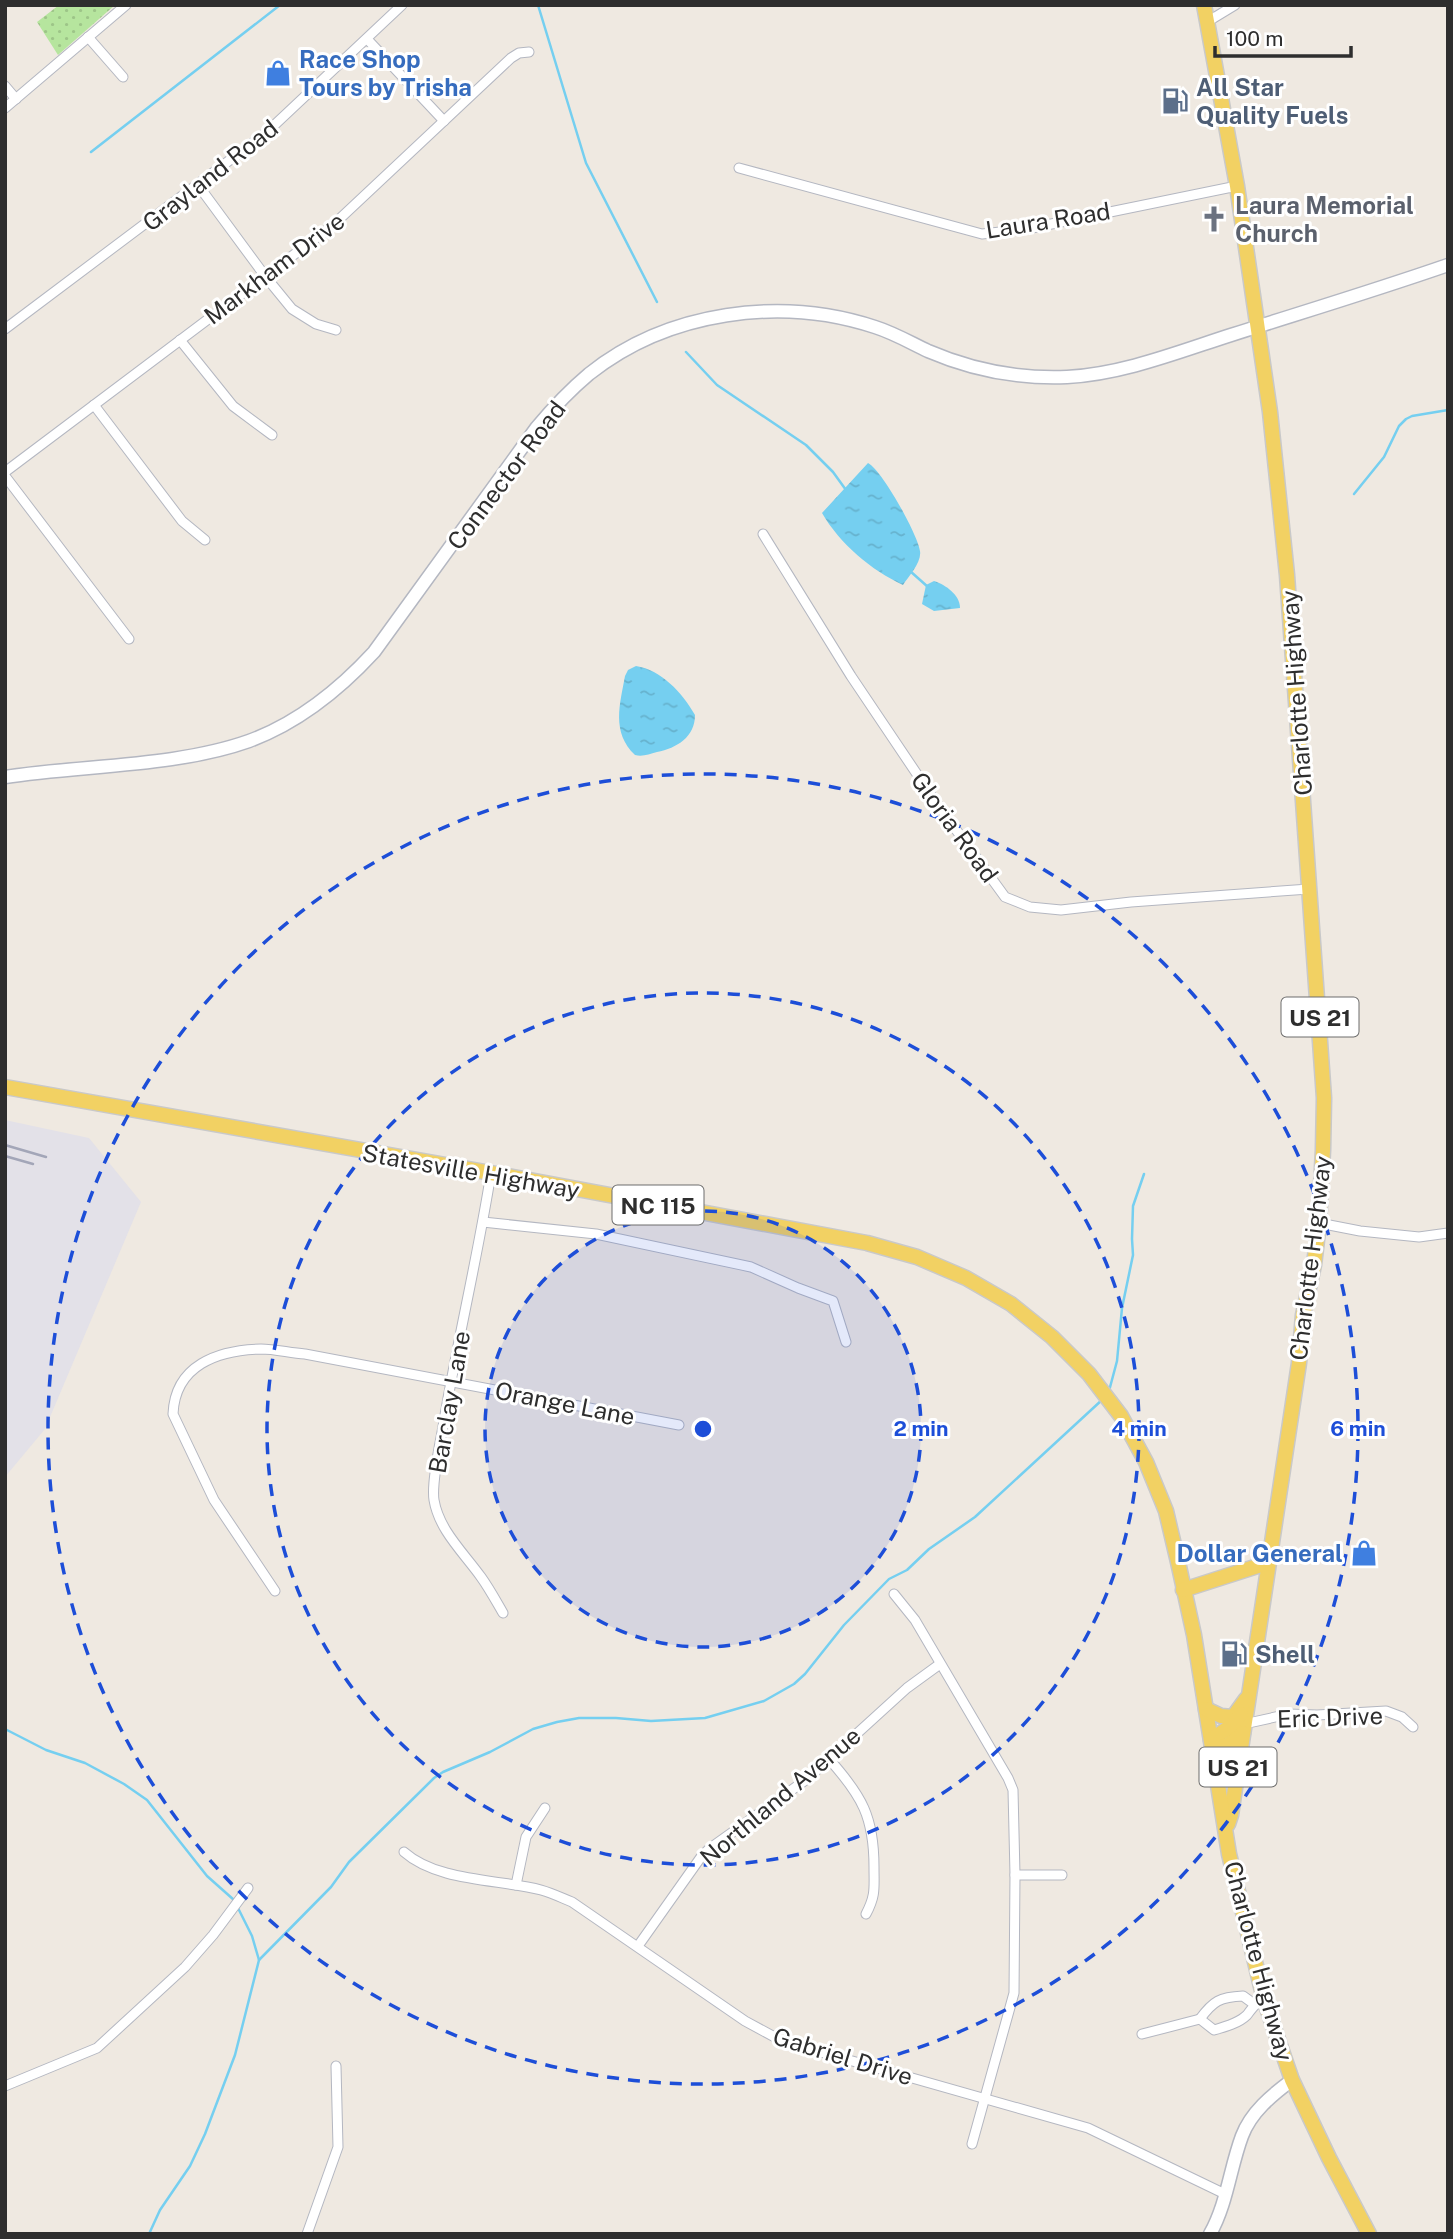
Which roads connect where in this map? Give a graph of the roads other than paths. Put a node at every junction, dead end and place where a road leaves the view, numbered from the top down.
1 (126, 5) edge
2 (402, 5) edge
3 (1204, 5) edge
4 (1235, 5) edge
5 (1207, 22) junction
6 (88, 37) junction
7 (367, 39) junction
8 (529, 52) dead end
9 (123, 77) dead end
10 (5, 86) edge
11 (16, 99) junction
12 (5, 108) edge
13 (444, 121) junction
14 (739, 168) dead end
15 (198, 185) junction
16 (1237, 186) junction
17 (1448, 265) edge
18 (265, 276) junction
19 (1259, 326) junction
20 (5, 329) edge
21 (336, 330) dead end
22 (180, 340) junction
23 (93, 405) junction
24 (272, 435) dead end
25 (5, 474) edge
26 (763, 534) dead end
27 (205, 540) dead end
28 (130, 639) dead end
29 (5, 777) edge
30 (1309, 889) junction
31 (5, 1087) edge
32 (491, 1174) junction
33 (483, 1222) junction
34 (1319, 1223) junction
35 (1448, 1233) edge
36 (846, 1342) dead end
37 (451, 1381) junction
38 (679, 1424) dead end
39 (1268, 1563) junction
40 (1184, 1590) junction
41 (275, 1591) dead end
42 (894, 1594) dead end
43 (503, 1613) dead end
44 (940, 1664) junction
45 (1247, 1700) junction
46 (1206, 1709) junction
47 (1413, 1727) dead end
48 (1243, 1728) junction
49 (1212, 1744) junction
50 (829, 1759) junction
51 (545, 1808) dead end
52 (1226, 1829) junction
53 (404, 1853) dead end
54 (1015, 1875) junction
55 (1062, 1875) dead end
56 (516, 1885) junction
57 (248, 1888) dead end
58 (866, 1914) dead end
59 (638, 1946) junction
60 (1259, 2002) junction
61 (1200, 2020) junction
62 (1142, 2034) dead end
63 (336, 2066) dead end
64 (1292, 2080) junction
65 (5, 2086) edge
66 (986, 2098) junction
67 (972, 2144) dead end
68 (1225, 2194) junction
69 (307, 2234) edge
70 (1210, 2234) edge
71 (1368, 2234) edge

1 - 6 street
2 - 7 street, Grayland Road
3 - 5 main road, Charlotte Highway / US 21
4 - 5 street
5 - 16 main road, Charlotte Highway / US 21
6 - 9 street
6 - 11 street
7 - 13 street
7 - 15 street, Grayland Road
8 - 13 street, Markham Drive
10 - 11 street
11 - 12 street
13 - 18 street, Markham Drive
14 - 16 street, Laura Road
15 - 18 street
15 - 20 street, Grayland Road
16 - 19 main road, Charlotte Highway / US 21
17 - 19 street, Connector Road
18 - 21 street
18 - 22 street, Markham Drive
19 - 29 street, Connector Road
19 - 30 main road, Charlotte Highway / US 21
22 - 23 street, Markham Drive
22 - 24 street
23 - 25 street, Markham Drive
23 - 27 street
25 - 28 street
26 - 30 street, Gloria Road
30 - 34 main road, Charlotte Highway / US 21
31 - 32 main road, Statesville Highway / NC 115
32 - 33 street, Barclay Lane
32 - 40 main road, Statesville Highway / NC 115
33 - 36 street
33 - 37 street, Barclay Lane
34 - 35 street
34 - 39 main road, Charlotte Highway / US 21
37 - 38 street, Orange Lane
37 - 41 street, Orange Lane
37 - 43 street, Barclay Lane
39 - 40 main road
39 - 45 main road, Charlotte Highway / US 21
40 - 46 main road, Statesville Highway / NC 115
42 - 44 street
44 - 50 street, Northland Avenue
44 - 54 street
45 - 46 main road
45 - 48 main road, Charlotte Highway / US 21
45 - 49 main road
46 - 49 main road, Statesville Highway / NC 115
47 - 48 street, Eric Drive
48 - 49 main road
48 - 52 main road, Charlotte Highway / US 21
49 - 52 main road, Statesville Highway / NC 115
50 - 58 street
50 - 59 street, Northland Avenue
51 - 56 street
52 - 60 main road, Charlotte Highway / US 21
53 - 56 street, Gabriel Drive
54 - 55 street
54 - 66 street
56 - 59 street, Gabriel Drive
57 - 65 street
59 - 66 street, Gabriel Drive
60 - 61 street
60 - 61 street
60 - 64 main road, Charlotte Highway / US 21
61 - 62 street
63 - 69 street
64 - 68 street
64 - 71 main road, Charlotte Highway / US 21
66 - 67 street
66 - 68 street, Gabriel Drive
68 - 70 street

